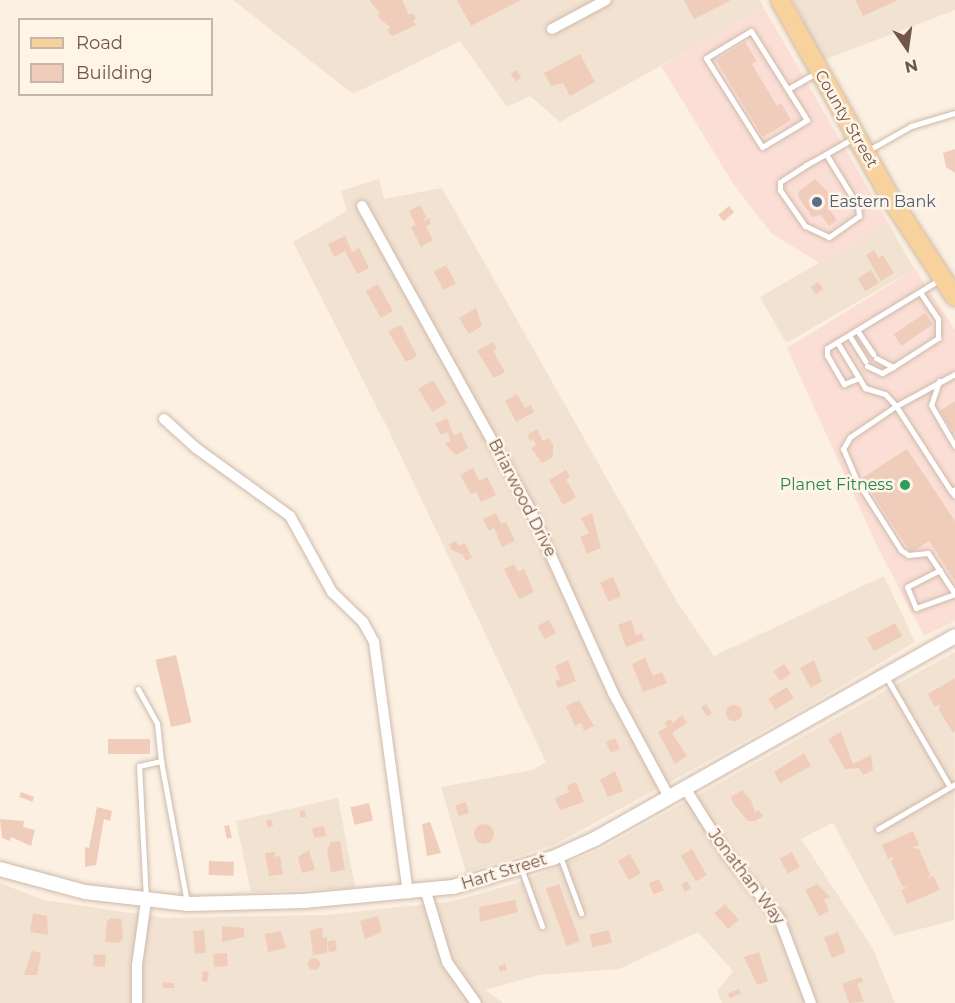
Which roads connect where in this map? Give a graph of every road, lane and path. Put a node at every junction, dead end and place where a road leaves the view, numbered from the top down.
1 (606, 0) edge
2 (780, 0) edge
3 (552, 29) dead end
4 (819, 72) junction
5 (788, 89) junction
6 (955, 112) edge
7 (861, 144) junction
8 (826, 154) junction
9 (362, 206) dead end
10 (943, 278) junction
11 (920, 292) junction
12 (955, 297) edge
13 (857, 330) junction
14 (849, 335) junction
15 (837, 342) junction
16 (893, 367) junction
17 (955, 374) edge
18 (859, 378) junction
19 (939, 381) junction
20 (896, 406) junction
21 (164, 419) dead end
22 (955, 446) edge
23 (954, 492) edge
24 (940, 570) junction
25 (955, 594) edge
26 (955, 636) edge
27 (885, 673) junction
28 (138, 689) dead end
29 (161, 761) junction
30 (952, 785) edge
31 (685, 788) junction
32 (669, 797) junction
33 (878, 829) dead end
34 (559, 855) junction
35 (521, 868) junction
36 (0, 869) edge
37 (426, 892) junction
38 (408, 894) junction
39 (146, 901) junction
40 (188, 904) junction
41 (581, 913) dead end
42 (542, 926) dead end
43 (137, 1003) edge
44 (476, 1003) edge
45 (811, 1003) edge

1 - 3 street
2 - 4 main road, County Street
4 - 5 lane
4 - 7 main road, County Street
5 - 5 lane
6 - 7 lane
7 - 8 lane
7 - 10 main road, County Street
8 - 8 lane
9 - 32 street, Briarwood Drive
10 - 11 lane
10 - 12 main road, County Street
11 - 13 lane
11 - 16 lane
13 - 14 lane
13 - 16 lane
14 - 15 lane
14 - 16 lane
15 - 18 lane
15 - 18 lane
17 - 19 lane
18 - 20 lane
19 - 20 lane
19 - 22 lane
20 - 23 lane
20 - 24 lane
21 - 38 street
24 - 25 lane
24 - 25 lane
26 - 27 street, Hart Street
27 - 30 lane
27 - 31 street, Hart Street
28 - 29 lane
29 - 39 lane
29 - 40 lane
30 - 33 lane
31 - 32 street, Hart Street
31 - 45 street, Jonathan Way
32 - 34 street, Hart Street
34 - 35 street, Hart Street
34 - 41 lane
35 - 37 street, Hart Street
35 - 42 lane
36 - 39 street, Hart Street
37 - 38 street, Hart Street
37 - 44 street
38 - 40 street, Hart Street
39 - 40 street, Hart Street
39 - 43 street

